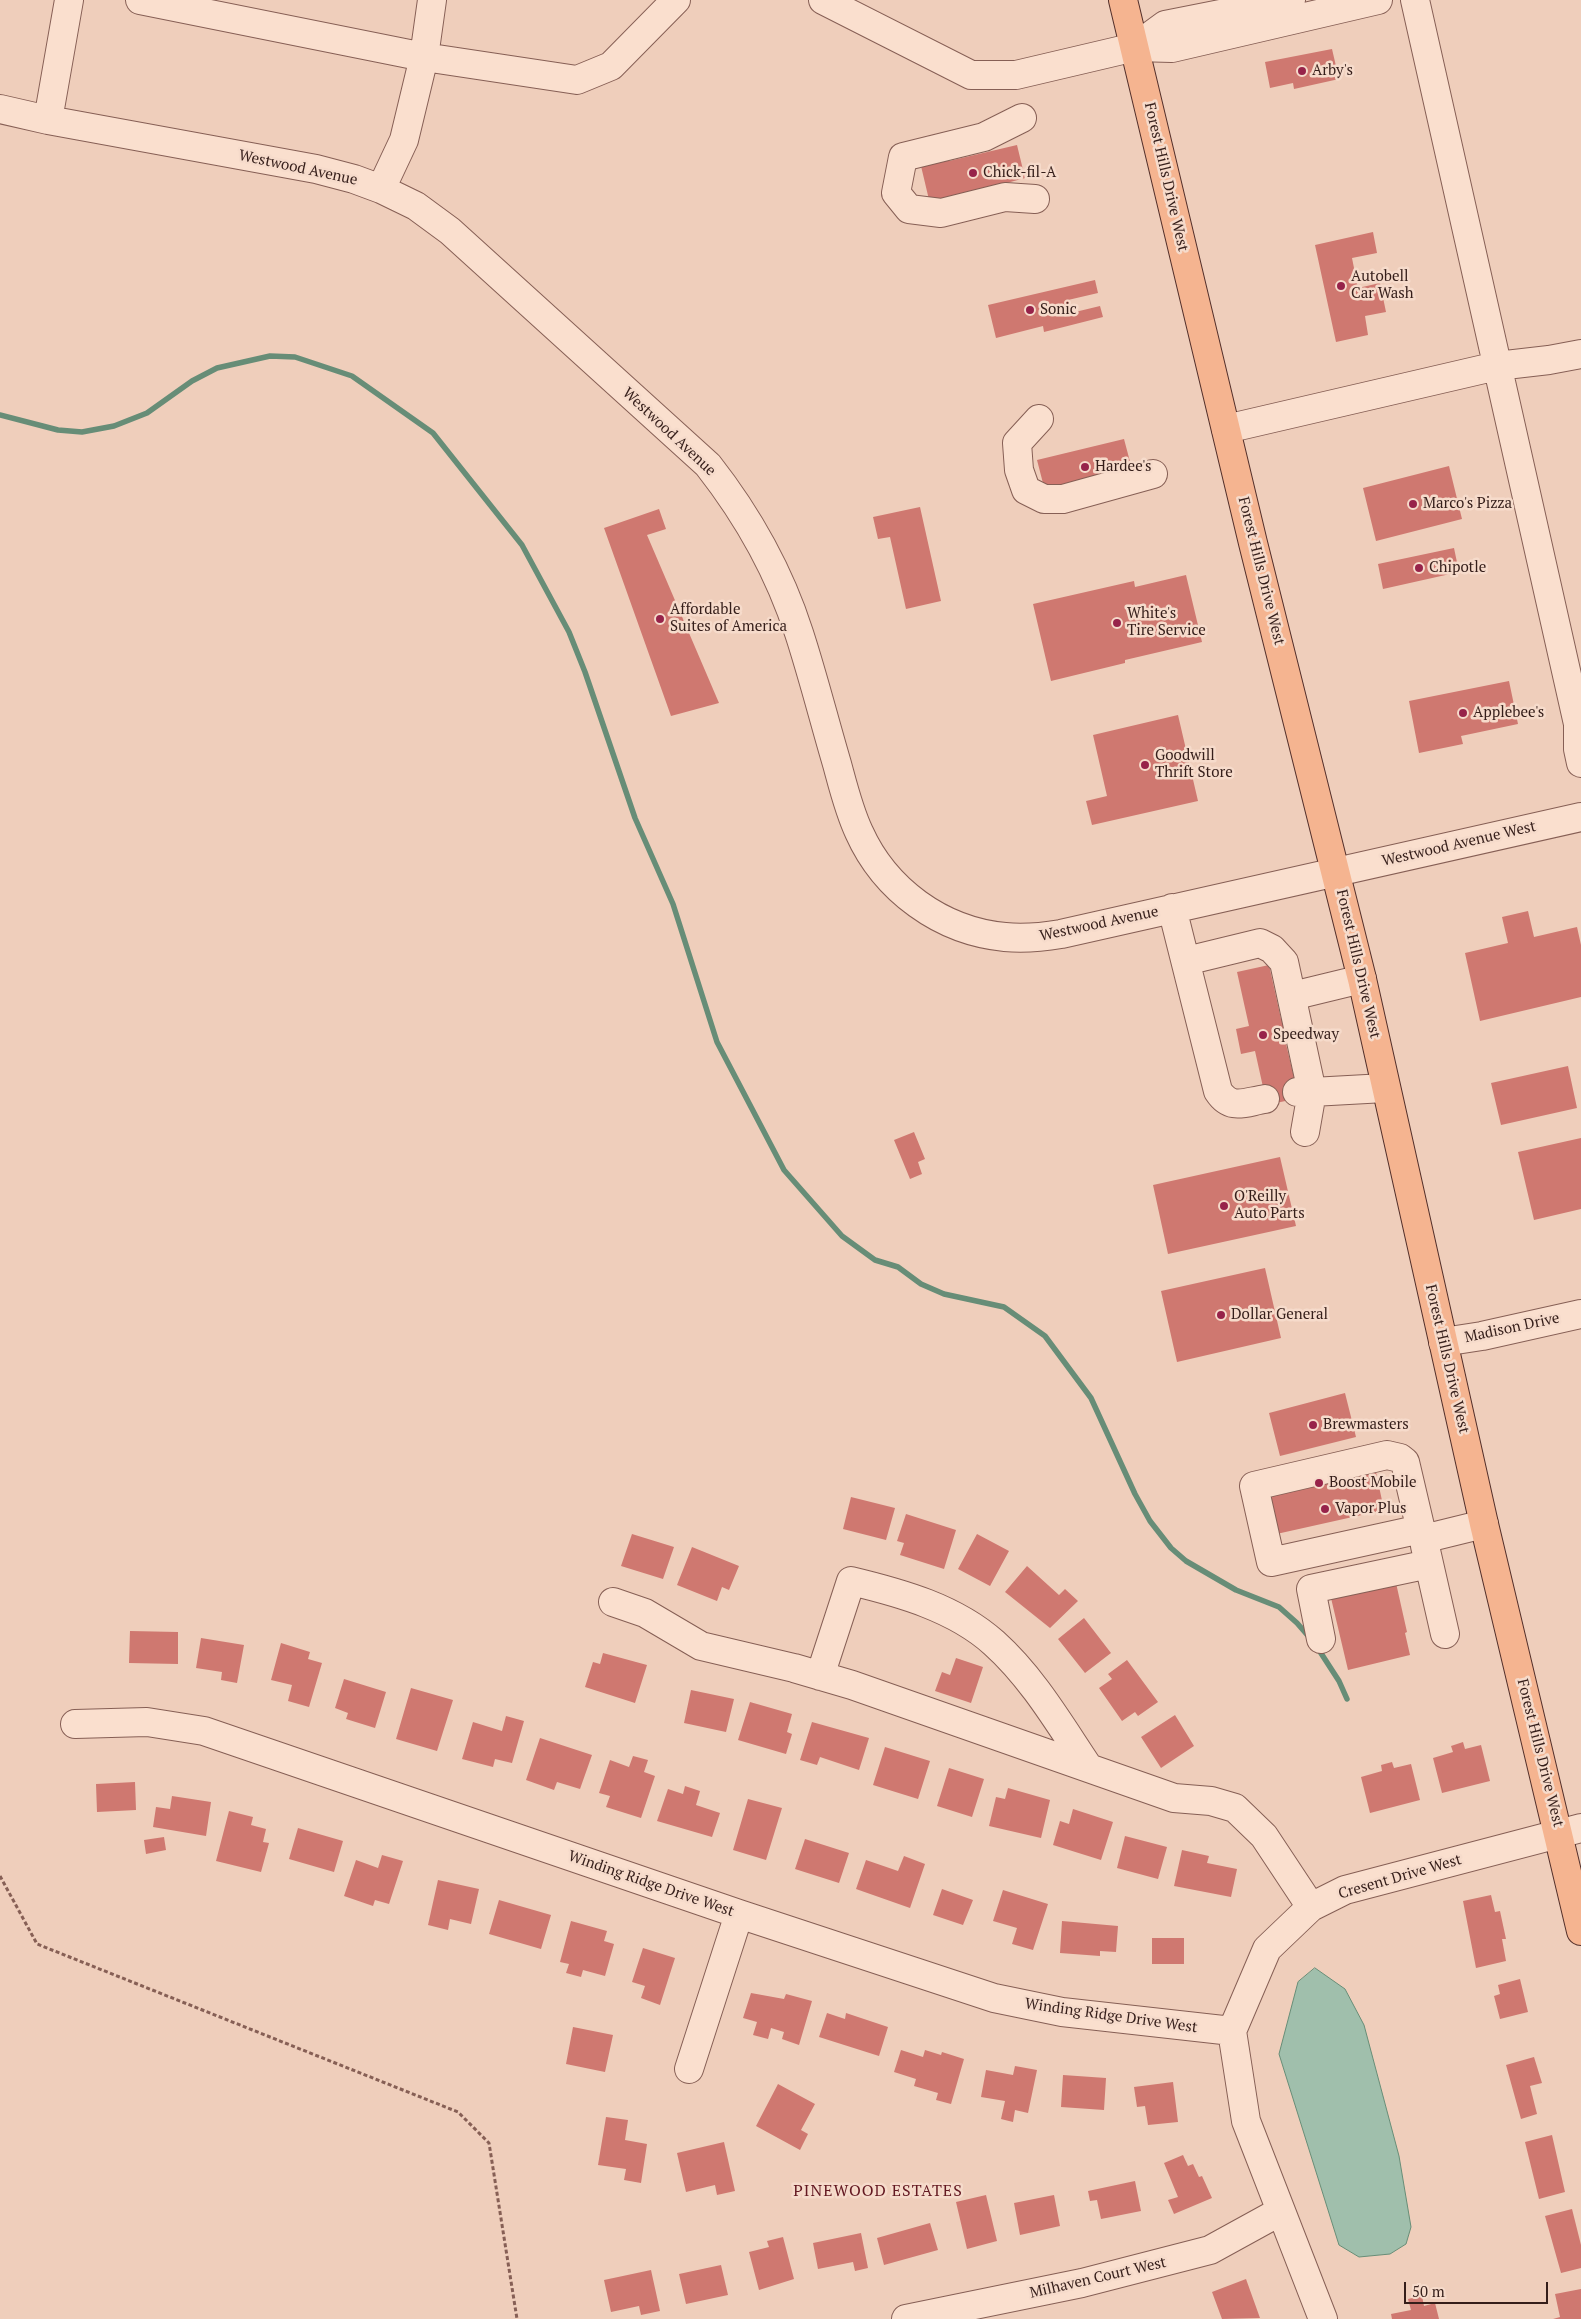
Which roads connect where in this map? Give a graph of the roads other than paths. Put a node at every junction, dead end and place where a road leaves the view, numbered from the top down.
1 (70, 0) edge
2 (140, 0) edge
3 (432, 0) edge
4 (676, 0) edge
5 (823, 0) edge
6 (1123, 0) edge
7 (1291, 0) edge
8 (1378, 0) edge
9 (1416, 0) edge
10 (1135, 47) junction
11 (424, 57) junction
12 (0, 109) edge
13 (1022, 118) dead end
14 (48, 120) junction
15 (381, 189) junction
16 (1036, 199) dead end
17 (1581, 354) edge
18 (1498, 366) junction
19 (1039, 418) dead end
20 (1226, 429) junction
21 (1153, 474) dead end
22 (1581, 763) edge
23 (1581, 817) edge
24 (1337, 871) junction
25 (1172, 908) junction
26 (1186, 961) junction
27 (1362, 979) junction
28 (1292, 996) junction
29 (1385, 1088) junction
30 (1305, 1092) junction
31 (1266, 1099) dead end
32 (1305, 1132) dead end
33 (1581, 1314) edge
34 (1443, 1342) junction
35 (1484, 1524) junction
36 (1424, 1544) junction
37 (613, 1602) dead end
38 (1445, 1634) dead end
39 (1321, 1639) dead end
40 (820, 1676) junction
41 (75, 1724) dead end
42 (1089, 1768) junction
43 (1570, 1831) edge
44 (1311, 1907) junction
45 (739, 1914) junction
46 (1581, 1931) edge
47 (1232, 2031) junction
48 (689, 2069) dead end
49 (1281, 2211) junction
50 (906, 2319) edge
51 (1323, 2319) edge

1 - 14 street
2 - 11 street
3 - 11 street
4 - 11 street
5 - 10 street
6 - 10 main road, Forest Hills Drive West
7 - 10 street
8 - 10 street
9 - 18 street
10 - 20 main road, Forest Hills Drive West
11 - 15 street
12 - 14 street, Westwood Avenue
13 - 16 street
14 - 15 street, Westwood Avenue
15 - 25 street, Westwood Avenue
17 - 18 street
18 - 20 street
18 - 22 street
19 - 21 street
20 - 24 main road, Forest Hills Drive West
23 - 24 street, Westwood Avenue West
24 - 25 street, Westwood Avenue
24 - 27 main road, Forest Hills Drive West
25 - 26 street
26 - 28 street
26 - 31 street
27 - 28 street
27 - 29 main road, Forest Hills Drive West
28 - 30 street
29 - 30 street
29 - 34 main road, Forest Hills Drive West
30 - 32 street
33 - 34 street, Madison Drive
34 - 35 main road, Forest Hills Drive West
35 - 36 street
35 - 43 main road, Forest Hills Drive West
36 - 36 street
36 - 38 street
36 - 39 street
37 - 40 street
40 - 42 street
40 - 42 street
41 - 45 street, Winding Ridge Drive West
42 - 44 street
43 - 44 street, Cresent Drive West
43 - 46 main road, Forest Hills Drive West
44 - 47 street, Cresent Drive West
45 - 47 street, Winding Ridge Drive West
45 - 48 street
47 - 49 street
49 - 50 street, Milhaven Court West
49 - 51 street

